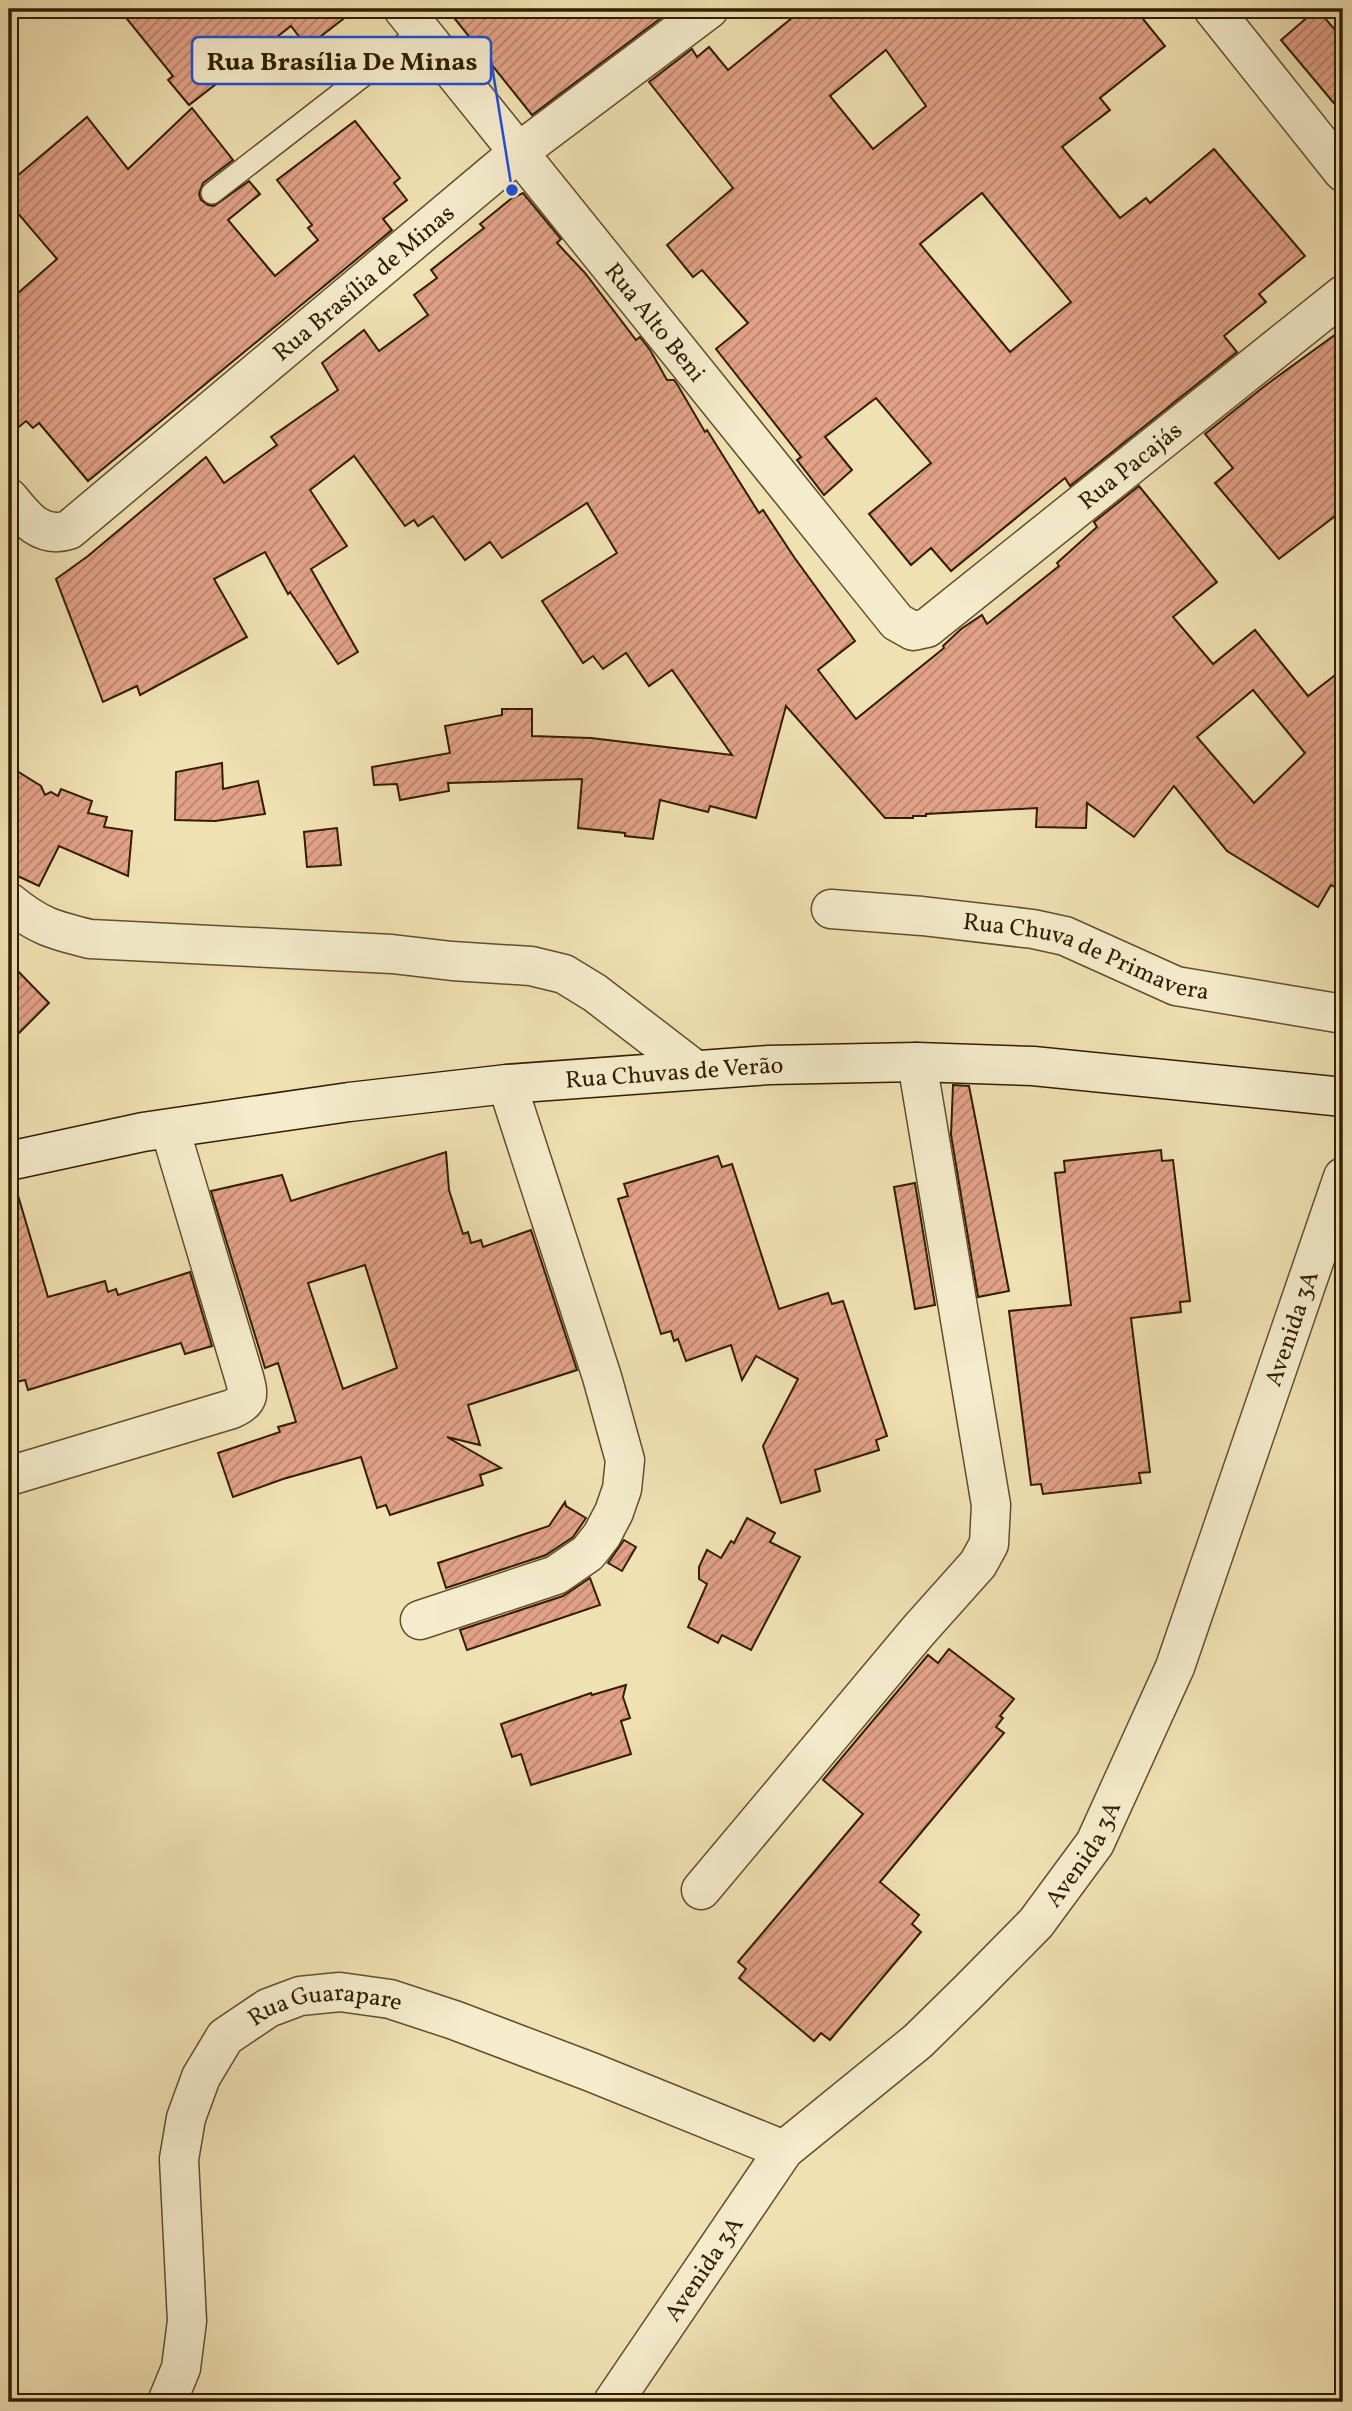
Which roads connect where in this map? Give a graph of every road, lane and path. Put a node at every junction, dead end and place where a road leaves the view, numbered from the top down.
1 (709, 9) edge
2 (1213, 9) edge
3 (412, 20) edge
4 (520, 151) junction
5 (1343, 172) edge
6 (212, 193) dead end
7 (1343, 295) edge
8 (15, 505) edge
9 (912, 631) joint
10 (9, 901) edge
11 (831, 909) dead end
12 (1343, 1014) edge
13 (916, 1062) junction
14 (694, 1069) junction
15 (507, 1084) junction
16 (1343, 1097) edge
17 (170, 1129) junction
18 (9, 1161) edge
19 (1343, 1177) edge
20 (9, 1476) edge
21 (419, 1620) dead end
22 (701, 1890) dead end
23 (783, 2150) junction
24 (167, 2402) edge
25 (613, 2402) edge

1 - 4 street, Rua Brasília de Minas
2 - 5 street
3 - 4 street, Rua Alto Beni
3 - 6 lane
4 - 8 street, Rua Brasília de Minas
4 - 9 street, Rua Alto Beni
7 - 9 street, Rua Pacajás
10 - 14 street
11 - 12 street, Rua Chuva de Primavera
13 - 14 street, Rua Chuvas de Verão
13 - 16 street, Rua Chuvas de Verão
13 - 22 street
14 - 15 street, Rua Chuvas de Verão
15 - 17 street, Rua Chuvas de Verão
15 - 21 street
17 - 18 street, Rua Chuvas de Verão
17 - 20 street
19 - 23 street, Avenida 3A
23 - 24 street, Rua Guarapare
23 - 25 street, Avenida 3A

